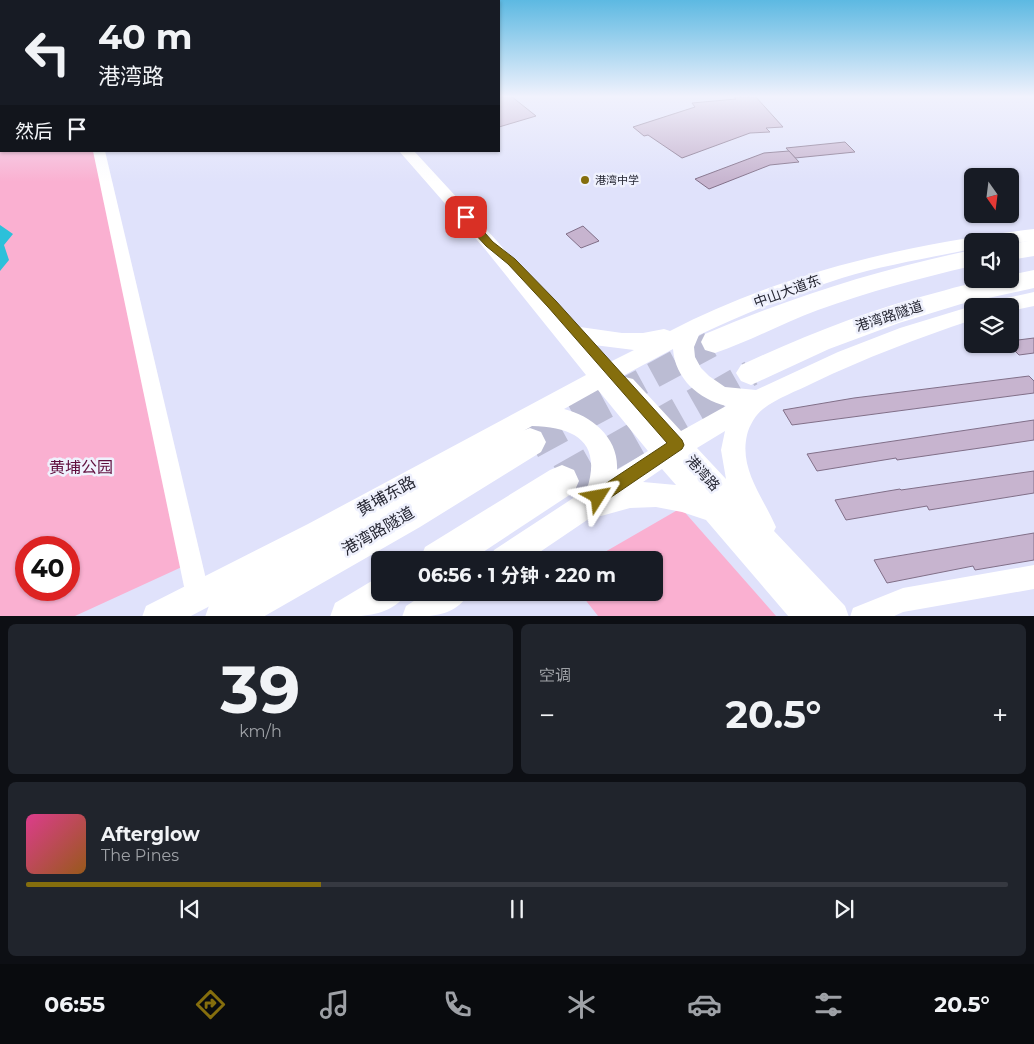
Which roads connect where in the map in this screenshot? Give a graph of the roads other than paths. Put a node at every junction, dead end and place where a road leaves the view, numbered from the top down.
1 (99, 152) edge
2 (407, 152) edge
3 (1034, 235) edge
4 (1019, 237) edge
5 (490, 244) junction
6 (964, 245) edge
7 (1034, 248) edge
8 (1019, 250) edge
9 (964, 260) edge
10 (1034, 280) edge
11 (1034, 299) edge
12 (1019, 302) edge
13 (964, 316) edge
14 (692, 329) junction
15 (580, 335) junction
16 (715, 342) tunnel mouth
17 (750, 373) tunnel mouth
18 (608, 375) junction
19 (757, 400) junction
20 (529, 429) junction
21 (671, 449) junction
22 (562, 481) tunnel mouth
23 (598, 497) junction
24 (713, 510) junction
25 (575, 512) junction
26 (452, 551) edge
27 (517, 551) edge
28 (778, 555) junction
29 (1034, 577) edge
30 (373, 601) edge
31 (441, 601) edge
32 (211, 606) edge
33 (157, 616) edge
34 (349, 616) edge
35 (418, 616) edge
36 (809, 616) edge
37 (834, 616) edge
38 (862, 616) edge

1 - 32 street
2 - 5 street, 港湾路
3 - 4 street
5 - 15 street, 港湾路
5 - 18 street, 港湾路
6 - 14 street, 中山大道东
7 - 8 highway
9 - 16 highway
10 - 17 highway, 港湾路隧道
11 - 12 street
13 - 19 street
14 - 15 street
14 - 18 street, 中山大道东
14 - 19 street
15 - 18 street, 港湾路
18 - 20 street
18 - 21 street, 港湾路
19 - 21 street
19 - 28 street
20 - 23 street
20 - 32 highway, 港湾路隧道
21 - 23 street
21 - 24 street, 港湾路
21 - 28 street, 港湾路
22 - 26 highway
23 - 25 street
24 - 25 street
24 - 36 street, 港湾路
25 - 27 street
28 - 37 street, 港湾路
29 - 38 street
30 - 34 highway
31 - 35 street
32 - 33 street

